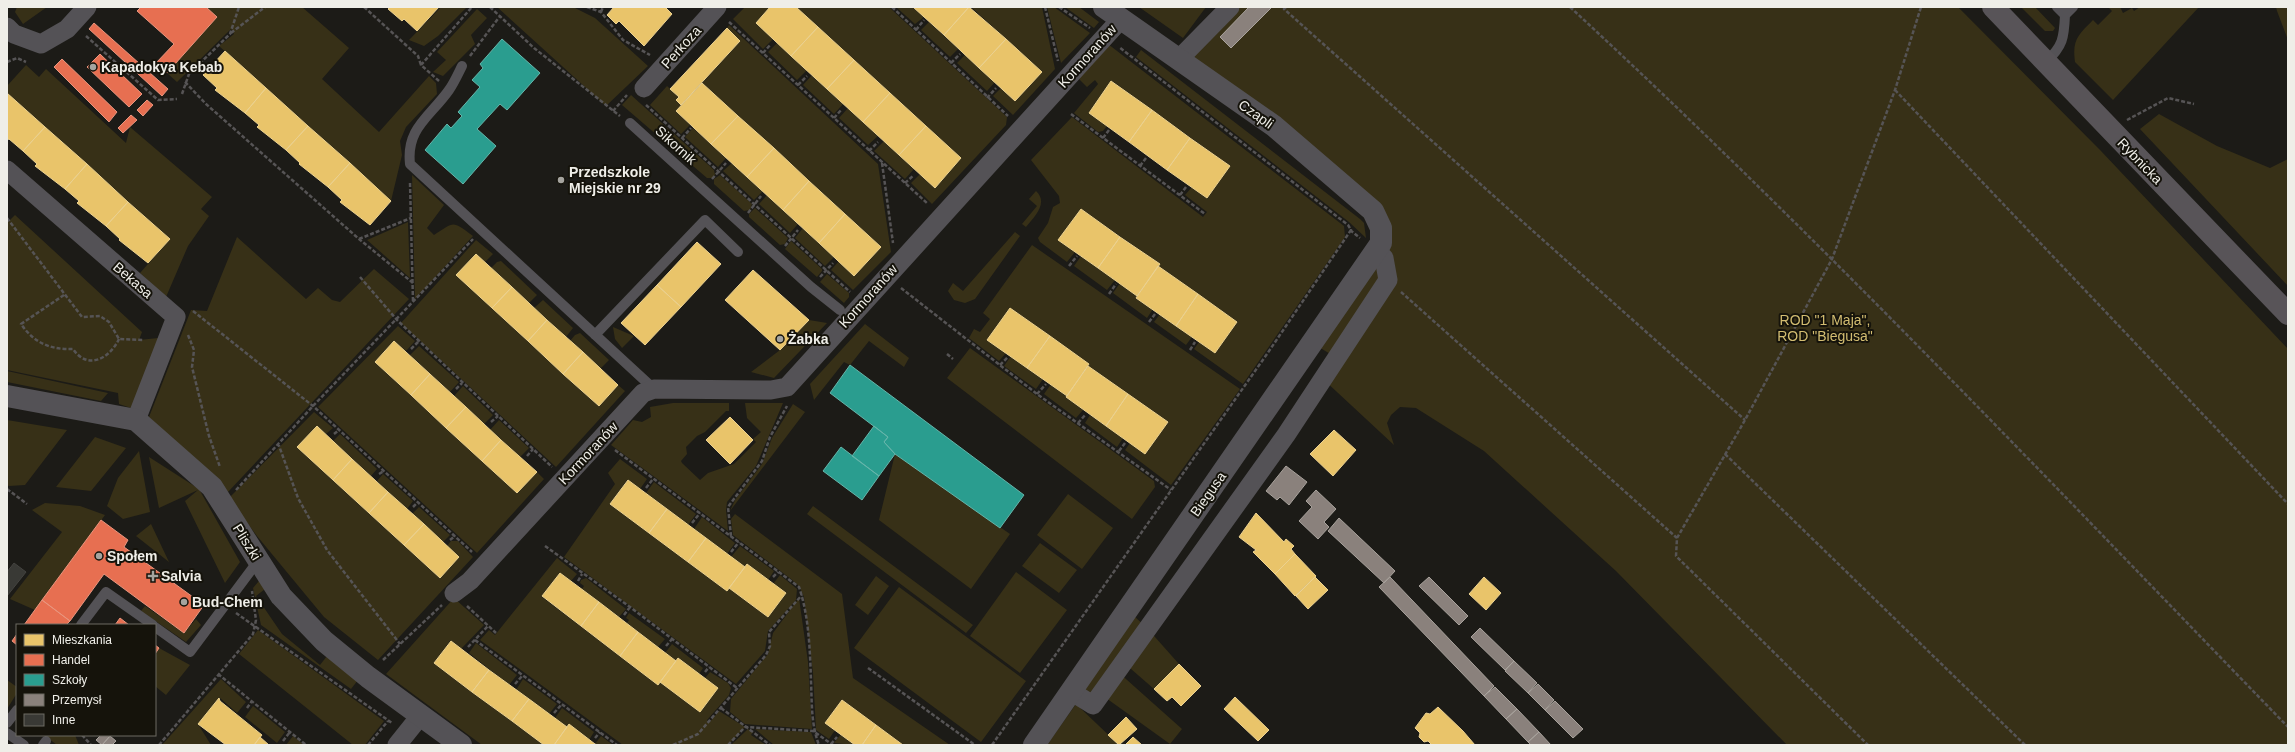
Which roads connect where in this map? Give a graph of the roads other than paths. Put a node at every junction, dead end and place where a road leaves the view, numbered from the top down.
1 (88, 7) edge
2 (717, 7) edge
3 (1230, 7) edge
4 (1993, 7) edge
5 (2057, 7) edge
6 (2073, 7) edge
7 (1112, 13) edge
8 (2065, 15) junction
9 (9, 34) edge
10 (1178, 60) junction
11 (2046, 62) junction
12 (462, 66) road end
13 (637, 90) road end
14 (630, 123) road end
15 (7, 170) edge
16 (1374, 245) junction
17 (738, 252) dead end
18 (840, 310) dead end
19 (2288, 314) edge
20 (595, 335) junction
21 (654, 389) junction
22 (7, 396) edge
23 (136, 420) junction
24 (258, 561) junction
25 (454, 593) road end
26 (82, 624) edge
27 (151, 624) edge
28 (156, 628) edge
29 (1072, 692) junction
30 (16, 711) edge
31 (421, 715) junction
32 (7, 723) edge
33 (7, 733) edge
34 (397, 736) edge
35 (24, 745) edge
36 (461, 745) edge
37 (1034, 745) edge

1 - 9 street
2 - 13 street, Perkoza
3 - 10 street
4 - 11 main road, Rybnicka
5 - 8 lane
6 - 8 lane
7 - 10 street, Czapli
7 - 21 street, Kormoranów
8 - 11 lane
10 - 16 street, Czapli
11 - 19 main road, Rybnicka
12 - 20 lane
14 - 18 lane, Sikornik
15 - 23 street, Bekasa
16 - 29 street, Biegusa
16 - 29 street
17 - 20 lane
20 - 21 lane
21 - 25 street, Kormoranów
22 - 23 street
23 - 24 street, Pliszki
24 - 28 lane
24 - 31 street, Pliszki
26 - 27 lane
29 - 37 street, Biegusa
30 - 32 lane
31 - 34 street
31 - 36 street, Pliszki
33 - 35 lane

